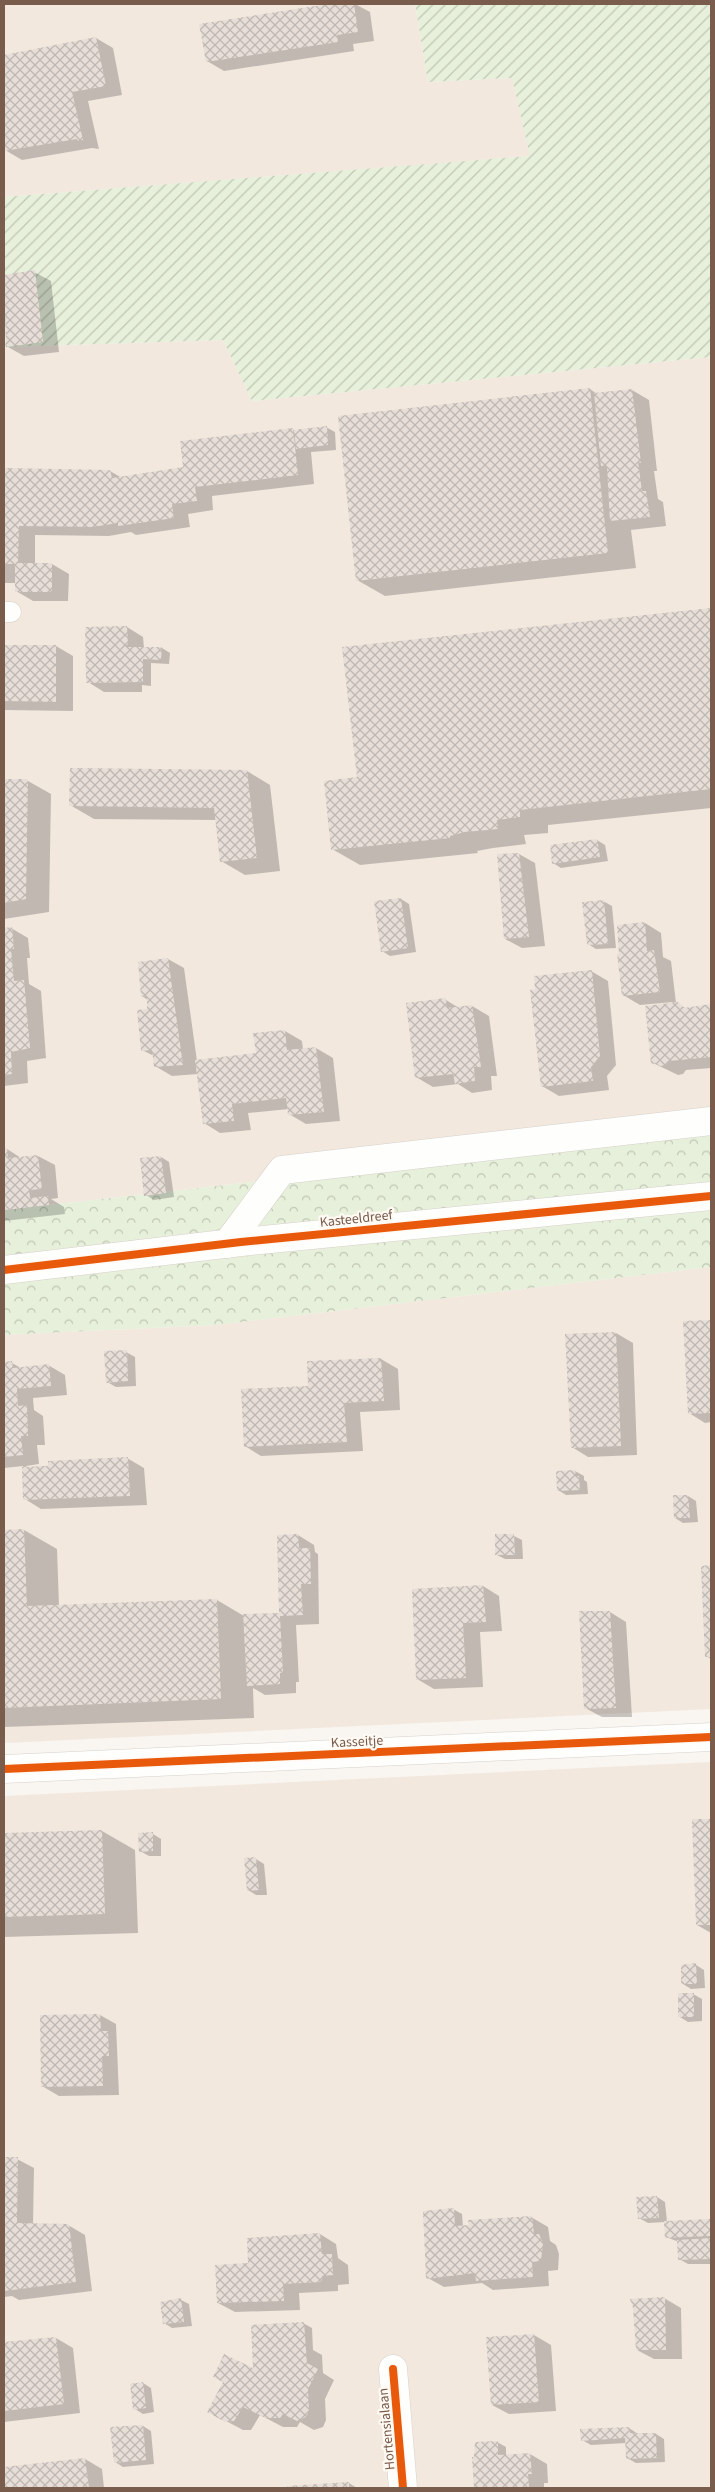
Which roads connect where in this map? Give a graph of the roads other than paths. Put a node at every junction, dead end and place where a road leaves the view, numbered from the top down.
1 (711, 1121) edge
2 (711, 1196) edge
3 (227, 1244) junction
4 (4, 1270) edge
5 (711, 1737) edge
6 (4, 1769) edge
7 (393, 2369) dead end
8 (403, 2488) edge

1 - 3 street
2 - 3 street, Kasteeldreef
3 - 4 street, Kasteeldreef
5 - 6 street, Kasseitje
7 - 8 street, Hortensialaan

